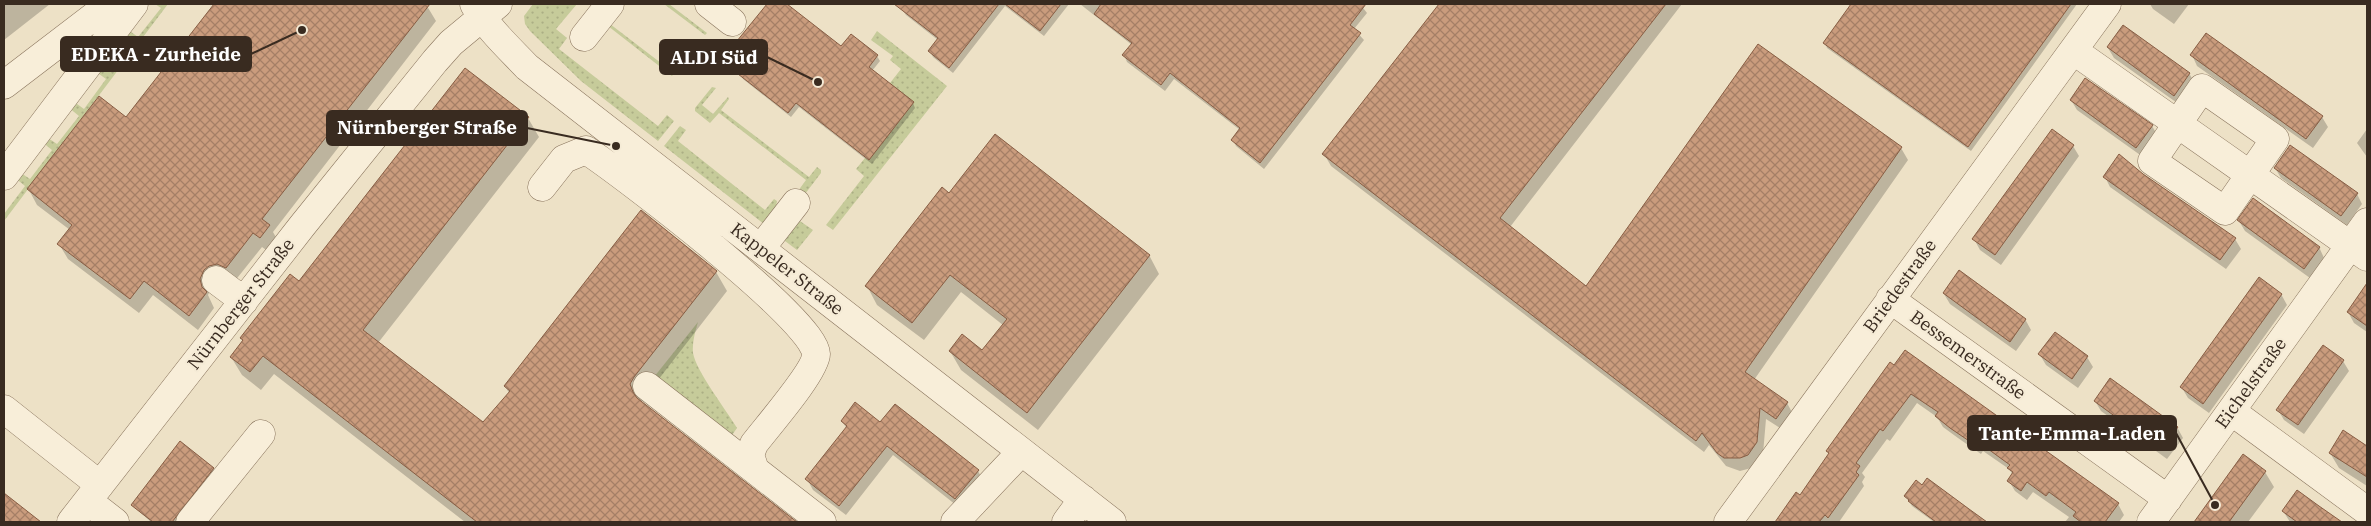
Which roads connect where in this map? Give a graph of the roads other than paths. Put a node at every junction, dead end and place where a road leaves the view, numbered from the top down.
1 (110, 4) edge
2 (134, 4) edge
3 (610, 4) edge
4 (709, 4) edge
5 (2107, 4) edge
6 (484, 8) edge
7 (732, 22) dead end
8 (584, 37) dead end
9 (2074, 51) junction
10 (4, 85) edge
11 (2178, 124) junction
12 (2250, 174) junction
13 (4, 176) edge
14 (542, 187) dead end
15 (796, 203) dead end
16 (2367, 222) edge
17 (761, 248) junction
18 (2359, 251) edge
19 (216, 280) dead end
20 (1890, 298) junction
21 (244, 301) junction
22 (647, 386) dead end
23 (4, 409) edge
24 (2231, 411) junction
25 (261, 434) dead end
26 (1021, 452) junction
27 (755, 470) junction
28 (94, 493) junction
29 (1082, 499) junction
30 (2168, 499) junction
31 (2367, 511) edge
32 (71, 522) edge
33 (115, 522) edge
34 (190, 522) edge
35 (822, 522) edge
36 (955, 522) edge
37 (1066, 522) edge
38 (1112, 522) edge
39 (1728, 522) edge
40 (2151, 522) edge

1 - 10 street
2 - 13 street
3 - 8 street
4 - 7 street
5 - 9 street, Briedestraße
6 - 17 street, Kappeler Straße
6 - 21 street, Nürnberger Straße
9 - 11 street
9 - 20 street, Briedestraße
11 - 12 street
11 - 12 street
11 - 12 street
12 - 18 street
14 - 27 street
15 - 17 street
16 - 18 street, Eichelstraße
17 - 26 street, Kappeler Straße
18 - 24 street, Eichelstraße
19 - 21 street
20 - 30 street, Bessemerstraße
20 - 39 street, Briedestraße
21 - 28 street, Nürnberger Straße
22 - 27 street
23 - 28 street
24 - 30 street, Eichelstraße
24 - 31 street
25 - 34 street
26 - 29 street, Kappeler Straße
26 - 36 street
27 - 35 street
28 - 32 street, Nürnberger Straße
28 - 33 street
29 - 37 street
29 - 38 street, Kappeler Straße
30 - 40 street, Eichelstraße

